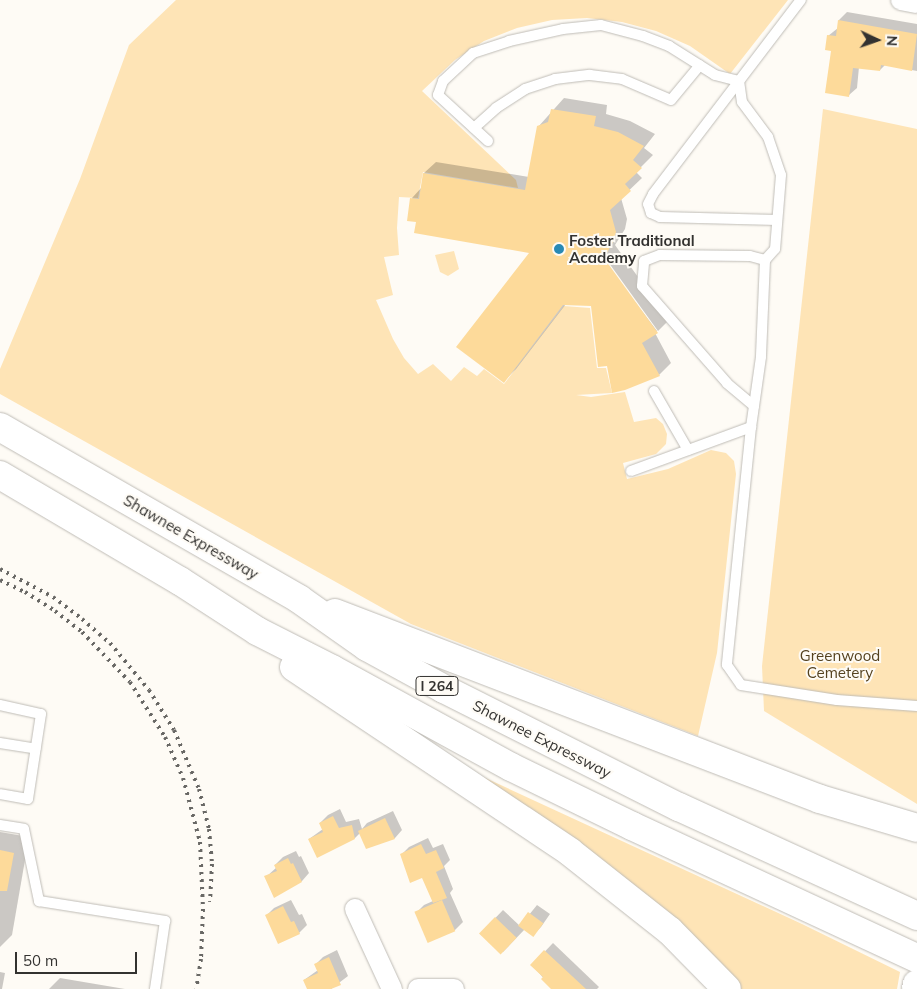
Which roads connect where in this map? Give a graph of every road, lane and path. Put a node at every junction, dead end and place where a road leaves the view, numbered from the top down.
1 (801, 0) edge
2 (901, 0) edge
3 (917, 3) edge
4 (700, 65) junction
5 (740, 81) junction
6 (474, 128) junction
7 (488, 141) dead end
8 (777, 220) junction
9 (765, 260) junction
10 (654, 391) dead end
11 (754, 406) junction
12 (0, 427) edge
13 (751, 427) junction
14 (688, 450) junction
15 (632, 471) dead end
16 (0, 474) edge
17 (299, 599) junction
18 (257, 631) junction
19 (0, 706) edge
20 (917, 706) edge
21 (0, 743) edge
22 (36, 749) junction
23 (0, 794) edge
24 (0, 825) edge
25 (917, 828) edge
26 (355, 909) dead end
27 (906, 911) edge
28 (917, 958) edge
29 (917, 984) edge
30 (155, 989) edge
31 (392, 989) edge
32 (418, 989) edge
33 (454, 989) edge
34 (727, 989) edge
35 (916, 989) edge

1 - 5 lane
2 - 3 street
4 - 5 lane
4 - 6 lane
4 - 6 lane
5 - 8 lane
5 - 8 lane
6 - 7 lane
8 - 9 lane
9 - 11 lane
9 - 11 lane
10 - 14 lane
11 - 13 lane
12 - 17 main road, Shawnee Expressway / I 264
13 - 14 lane
13 - 20 lane
14 - 15 lane
16 - 18 main road, I 264
17 - 25 main road
17 - 27 main road, Shawnee Expressway / I 264
18 - 28 main road, I 264
18 - 34 main road
19 - 22 lane
21 - 22 lane
22 - 23 lane
24 - 30 lane
26 - 31 street
29 - 35 main road
32 - 33 street

